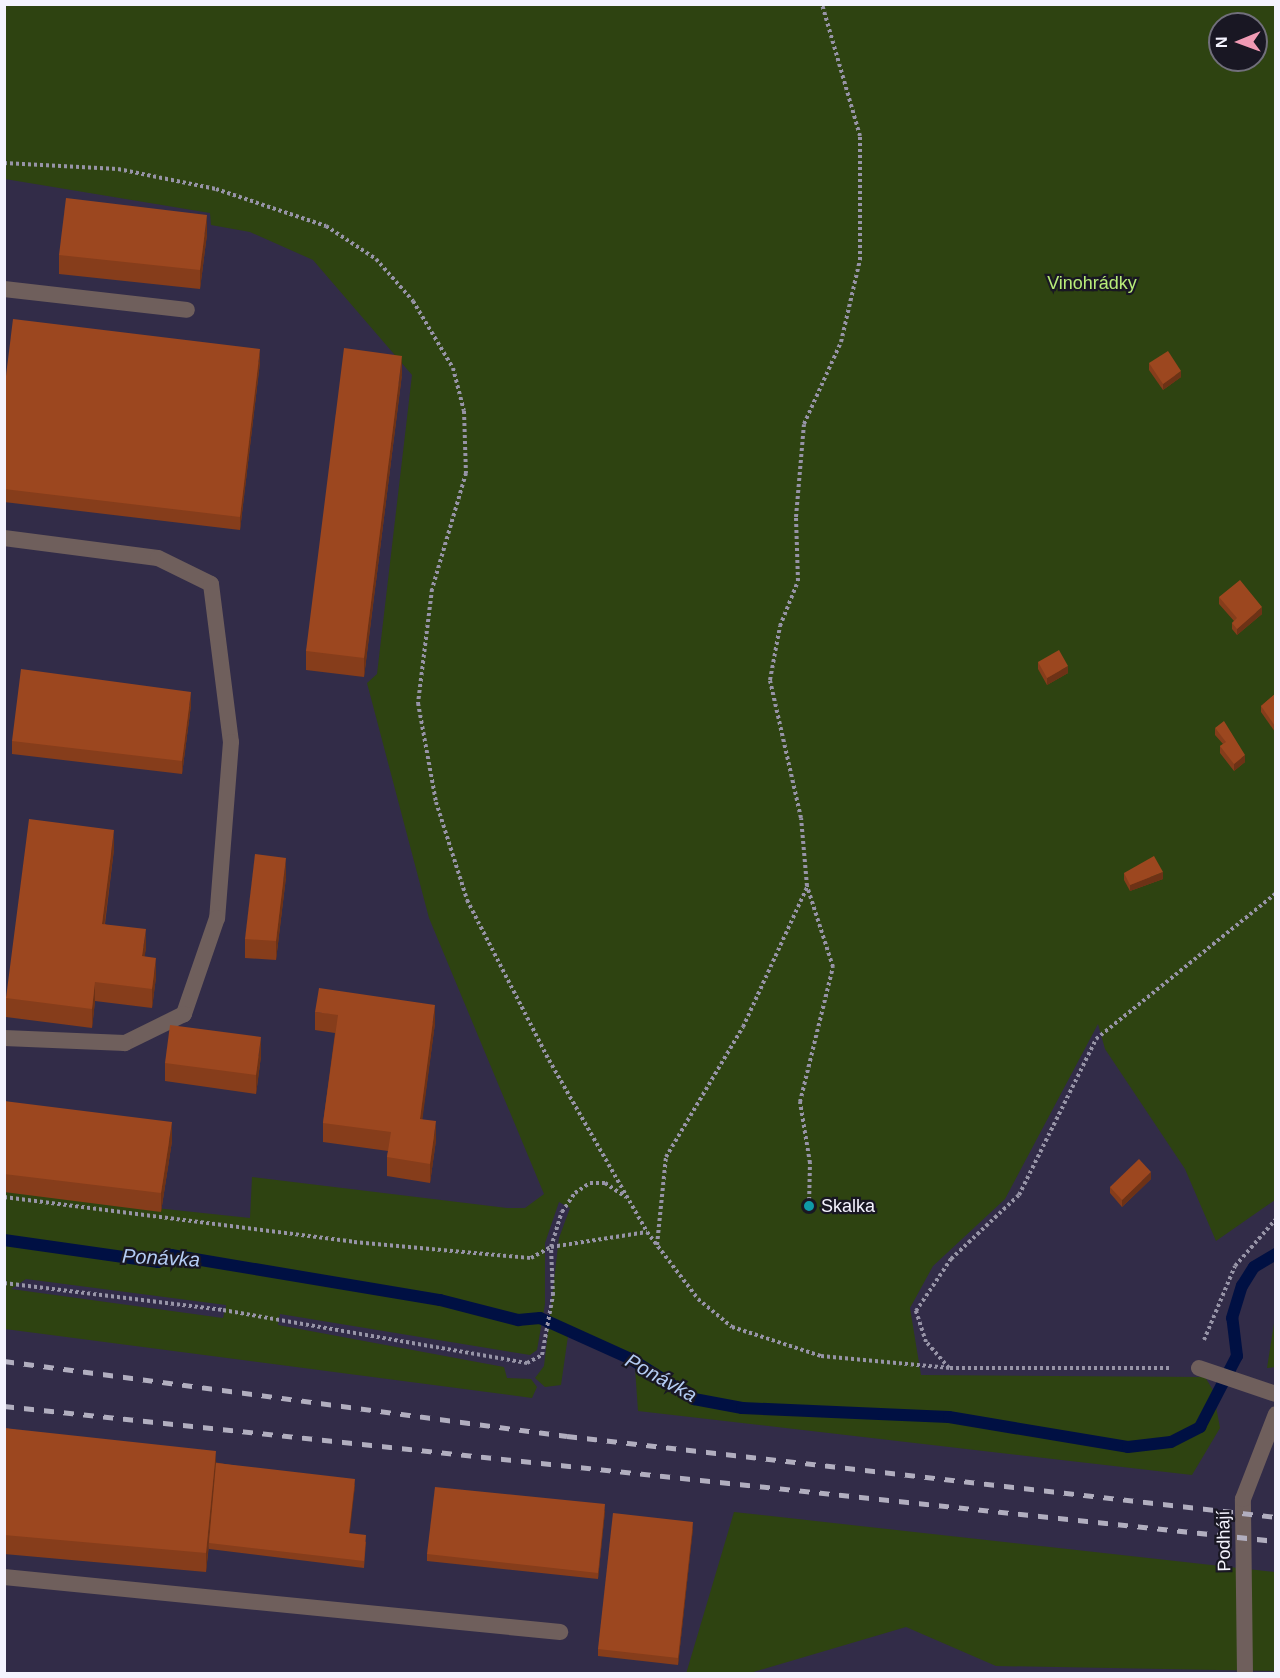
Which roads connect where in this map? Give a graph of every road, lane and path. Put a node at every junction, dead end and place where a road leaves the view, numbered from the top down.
1 (822, 4) edge
2 (4, 164) edge
3 (4, 289) edge
4 (187, 309) dead end
5 (4, 538) edge
6 (807, 886) junction
7 (1275, 893) edge
8 (4, 1038) edge
9 (4, 1197) edge
10 (627, 1197) junction
11 (809, 1206) dead end
12 (1275, 1219) edge
13 (647, 1232) junction
14 (657, 1246) junction
15 (551, 1247) junction
16 (4, 1283) edge
17 (950, 1368) junction
18 (1196, 1368) junction
19 (1275, 1394) edge
20 (1275, 1414) edge
21 (4, 1577) edge
22 (560, 1632) dead end
23 (1245, 1674) edge

1 - 6 path
2 - 10 path
3 - 4 lane
5 - 8 lane
6 - 11 path
6 - 14 path
7 - 17 path
9 - 15 path
10 - 13 path
10 - 15 path
12 - 18 path
13 - 14 path
13 - 15 path
14 - 17 path
15 - 16 path
17 - 18 path
18 - 19 lane
20 - 23 lane, Podhájí
21 - 22 lane

